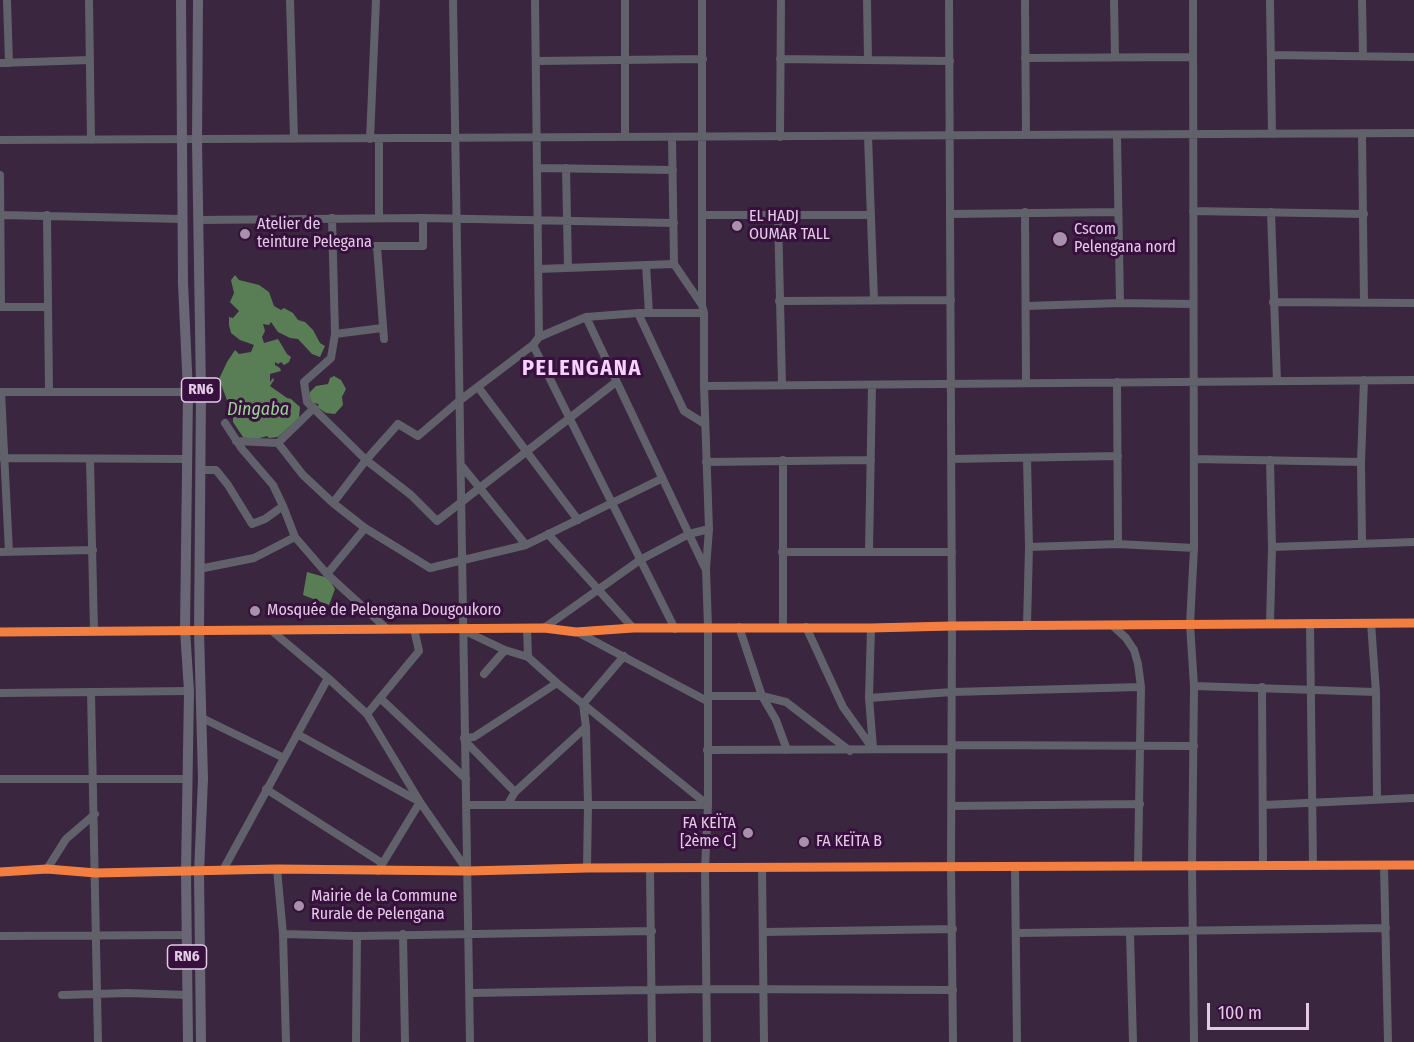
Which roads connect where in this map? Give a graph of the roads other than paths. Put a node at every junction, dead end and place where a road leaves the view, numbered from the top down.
1 (8, 0) edge
2 (89, 0) edge
3 (181, 0) edge
4 (198, 0) edge
5 (290, 0) edge
6 (376, 0) edge
7 (453, 0) edge
8 (535, 0) edge
9 (625, 0) edge
10 (702, 0) edge
11 (781, 0) edge
12 (867, 0) edge
13 (950, 0) edge
14 (1025, 0) edge
15 (1114, 0) edge
16 (1193, 0) edge
17 (1270, 0) edge
18 (1362, 0) edge
19 (1271, 55) junction
20 (1364, 56) junction
21 (1115, 57) junction
22 (1193, 57) junction
23 (1414, 57) edge
24 (1026, 58) junction
25 (703, 59) junction
26 (780, 59) junction
27 (90, 60) junction
28 (626, 60) junction
29 (868, 60) junction
30 (536, 61) junction
31 (950, 61) junction
32 (0, 63) edge
33 (9, 63) junction
34 (1414, 133) edge
35 (1193, 134) junction
36 (1272, 134) junction
37 (1362, 134) junction
38 (1026, 135) junction
39 (1117, 135) junction
40 (780, 136) junction
41 (868, 136) junction
42 (950, 136) junction
43 (625, 137) junction
44 (702, 137) junction
45 (537, 138) junction
46 (672, 138) junction
47 (294, 139) junction
48 (370, 139) junction
49 (379, 139) junction
50 (455, 139) junction
51 (91, 140) junction
52 (182, 140) junction
53 (0, 141) edge
54 (197, 141) junction
55 (537, 168) junction
56 (566, 168) junction
57 (673, 170) junction
58 (0, 175) edge
59 (1193, 211) junction
60 (1025, 212) junction
61 (1118, 212) junction
62 (1271, 212) junction
63 (950, 214) junction
64 (1364, 214) junction
65 (0, 215) edge
66 (47, 215) junction
67 (702, 215) junction
68 (778, 215) junction
69 (870, 215) junction
70 (332, 218) junction
71 (379, 218) junction
72 (423, 218) junction
73 (183, 219) junction
74 (198, 220) junction
75 (456, 220) junction
76 (538, 221) junction
77 (567, 221) junction
78 (674, 223) junction
79 (333, 246) junction
80 (377, 246) junction
81 (674, 264) junction
82 (646, 265) junction
83 (568, 268) junction
84 (539, 269) junction
85 (874, 300) junction
86 (951, 300) junction
87 (779, 301) junction
88 (1274, 302) junction
89 (1120, 303) junction
90 (1364, 303) junction
91 (1414, 303) edge
92 (1194, 304) junction
93 (1026, 306) junction
94 (1, 307) edge
95 (48, 307) junction
96 (703, 309) junction
97 (638, 313) junction
98 (649, 313) junction
99 (586, 317) junction
100 (382, 328) junction
101 (335, 334) junction
102 (538, 337) junction
103 (384, 339) dead end
104 (533, 345) junction
105 (1365, 380) junction
106 (1414, 380) edge
107 (1276, 381) junction
108 (616, 382) junction
109 (1117, 382) junction
110 (1194, 382) junction
111 (1026, 383) junction
112 (951, 384) junction
113 (782, 385) junction
114 (872, 385) junction
115 (704, 386) junction
116 (478, 387) junction
117 (49, 390) junction
118 (0, 392) edge
119 (188, 392) junction
120 (201, 392) junction
121 (459, 401) junction
122 (314, 408) junction
123 (570, 418) junction
124 (225, 423) dead end
125 (705, 424) junction
126 (236, 441) junction
127 (278, 444) junction
128 (527, 451) junction
129 (1118, 456) junction
130 (1027, 458) junction
131 (3, 459) junction
132 (90, 459) junction
133 (188, 459) junction
134 (951, 459) junction
135 (1194, 459) junction
136 (366, 460) junction
137 (783, 460) junction
138 (871, 460) junction
139 (1270, 460) junction
140 (706, 462) junction
141 (1361, 462) junction
142 (460, 465) junction
143 (200, 470) junction
144 (661, 479) junction
145 (480, 488) junction
146 (612, 502) junction
147 (333, 503) junction
148 (461, 503) junction
149 (283, 506) junction
150 (578, 520) junction
151 (365, 528) junction
152 (710, 529) junction
153 (548, 534) junction
154 (689, 534) junction
155 (295, 537) junction
156 (1414, 542) edge
157 (1362, 543) junction
158 (1118, 544) junction
159 (526, 545) junction
160 (1029, 547) junction
161 (1272, 547) junction
162 (1194, 548) junction
163 (93, 550) junction
164 (0, 552) edge
165 (9, 552) junction
166 (782, 552) junction
167 (869, 552) junction
168 (952, 552) junction
169 (462, 560) junction
170 (640, 560) junction
171 (199, 569) junction
172 (705, 569) junction
173 (327, 574) junction
174 (598, 589) junction
175 (1310, 623) junction
176 (1371, 623) junction
177 (1414, 623) edge
178 (1190, 624) junction
179 (1270, 624) junction
180 (1027, 625) junction
181 (1112, 625) junction
182 (952, 626) junction
183 (708, 627) junction
184 (739, 627) junction
185 (783, 627) junction
186 (806, 627) junction
187 (527, 628) junction
188 (544, 628) junction
189 (633, 628) junction
190 (871, 628) junction
191 (387, 629) junction
192 (414, 629) junction
193 (675, 629) junction
194 (185, 630) junction
195 (463, 630) junction
196 (94, 631) junction
197 (199, 631) junction
198 (272, 631) junction
199 (0, 632) edge
200 (576, 632) junction
201 (505, 650) junction
202 (624, 656) junction
203 (528, 657) junction
204 (484, 674) dead end
205 (328, 678) junction
206 (557, 683) junction
207 (1194, 686) junction
208 (1141, 687) junction
209 (1262, 687) junction
210 (1312, 689) junction
211 (189, 691) junction
212 (91, 692) junction
213 (952, 692) junction
214 (1377, 692) junction
215 (0, 693) edge
216 (762, 696) junction
217 (380, 698) junction
218 (707, 698) junction
219 (869, 698) junction
220 (583, 704) junction
221 (367, 714) junction
222 (202, 718) junction
223 (586, 727) junction
224 (297, 734) junction
225 (464, 740) junction
226 (1194, 746) junction
227 (952, 747) junction
228 (1140, 747) junction
229 (873, 749) junction
230 (707, 750) junction
231 (787, 750) junction
232 (850, 751) junction
233 (284, 758) junction
234 (93, 778) junction
235 (188, 778) junction
236 (0, 779) edge
237 (466, 779) junction
238 (266, 789) junction
239 (515, 792) junction
240 (1414, 798) edge
241 (1377, 799) junction
242 (420, 802) junction
243 (1312, 803) junction
244 (508, 804) junction
245 (588, 804) junction
246 (708, 804) junction
247 (1140, 804) junction
248 (466, 805) junction
249 (1264, 805) junction
250 (952, 806) junction
251 (95, 814) junction
252 (382, 863) junction
253 (1138, 866) junction
254 (1192, 866) junction
255 (1263, 866) junction
256 (1313, 866) junction
257 (1384, 866) junction
258 (1414, 866) edge
259 (951, 867) junction
260 (1015, 867) junction
261 (587, 868) junction
262 (650, 868) junction
263 (705, 868) junction
264 (762, 868) junction
265 (47, 869) junction
266 (277, 869) junction
267 (223, 870) junction
268 (378, 871) junction
269 (468, 871) junction
270 (0, 872) edge
271 (186, 872) junction
272 (199, 872) junction
273 (96, 873) junction
274 (1386, 928) junction
275 (953, 929) junction
276 (652, 931) junction
277 (764, 932) junction
278 (1194, 932) junction
279 (469, 933) junction
280 (1017, 933) junction
281 (1130, 933) junction
282 (283, 934) junction
283 (403, 934) junction
284 (187, 935) junction
285 (0, 936) edge
286 (95, 936) junction
287 (357, 936) junction
288 (707, 989) junction
289 (764, 989) junction
290 (652, 990) junction
291 (953, 990) junction
292 (470, 993) junction
293 (96, 994) junction
294 (62, 995) dead end
295 (188, 995) junction
296 (98, 1042) edge
297 (188, 1042) edge
298 (201, 1042) edge
299 (286, 1042) edge
300 (356, 1042) edge
301 (405, 1042) edge
302 (470, 1042) edge
303 (652, 1042) edge
304 (707, 1042) edge
305 (764, 1042) edge
306 (953, 1042) edge
307 (1017, 1042) edge
308 (1133, 1042) edge
309 (1194, 1042) edge
310 (1388, 1042) edge

1 - 33 street
2 - 27 street
3 - 52 highway, RN6
4 - 54 highway, RN6
5 - 47 street
6 - 48 street
7 - 50 street
8 - 30 street
9 - 28 street
10 - 25 street
11 - 26 street
12 - 29 street
13 - 31 street
14 - 24 street
15 - 21 street
16 - 22 street
17 - 19 street
18 - 20 street
19 - 20 street
19 - 36 street
20 - 23 street
21 - 22 street
21 - 24 street
22 - 35 street
24 - 38 street
25 - 28 street
25 - 44 street
26 - 29 street
26 - 40 street
27 - 33 street
27 - 51 street
28 - 30 street
28 - 43 street
29 - 31 street
30 - 45 street
31 - 42 street
32 - 33 street
34 - 37 street
35 - 36 street
35 - 39 street
35 - 59 street
36 - 37 street
37 - 64 street
38 - 39 street
38 - 42 street
39 - 61 street
40 - 41 street
40 - 44 street
41 - 42 street
41 - 69 street
42 - 63 street
43 - 45 street
43 - 46 street
44 - 46 street
44 - 67 street
45 - 50 street
45 - 55 street
46 - 57 street
47 - 48 street
47 - 54 street
48 - 49 street
49 - 50 street
49 - 71 street
50 - 75 street
51 - 52 street
51 - 53 street
52 - 54 street
52 - 73 highway, RN6
54 - 74 highway, RN6
55 - 56 street
55 - 76 street
56 - 57 street
56 - 77 street
57 - 78 street
58 - 65 street
59 - 62 street
59 - 92 street
60 - 61 street
60 - 63 street
60 - 93 street
61 - 89 street
62 - 64 street
62 - 88 street
63 - 86 street
64 - 90 street
65 - 66 street
65 - 94 street
66 - 73 street
66 - 95 street
67 - 68 street
67 - 96 street
68 - 69 street
68 - 87 street
69 - 85 street
70 - 71 street
70 - 74 street
70 - 79 street
71 - 72 street
72 - 75 street
72 - 80 street
73 - 119 highway, RN6
74 - 120 highway, RN6
75 - 76 street
75 - 121 street
76 - 77 street
76 - 84 street
77 - 78 street
77 - 83 street
78 - 81 street
79 - 80 street
79 - 101 street
80 - 100 street
81 - 82 street
81 - 96 street
82 - 83 street
82 - 98 street
83 - 84 street
84 - 102 street
85 - 86 street
85 - 87 street
86 - 112 street
87 - 113 street
88 - 90 street
88 - 107 street
89 - 92 street
89 - 93 street
90 - 91 street
92 - 110 street
93 - 111 street
94 - 95 street
95 - 117 street
96 - 98 street
96 - 115 street
97 - 98 street
97 - 99 street
97 - 125 street
99 - 102 street
99 - 108 street
100 - 101 street
100 - 103 street
101 - 122 street
102 - 104 street
104 - 116 street
104 - 123 street
105 - 106 street
105 - 107 street
105 - 141 street
107 - 110 street
108 - 123 street
108 - 144 street
109 - 110 street
109 - 111 street
109 - 129 street
110 - 135 street
111 - 112 street
112 - 114 street
112 - 134 street
113 - 114 street
113 - 115 street
114 - 138 street
115 - 125 street
116 - 121 street
116 - 128 street
117 - 118 street
117 - 119 street
118 - 131 street
119 - 120 street
119 - 133 highway, RN6
120 - 143 highway, RN6
121 - 136 street
121 - 142 street
122 - 127 street
122 - 136 street
123 - 128 street
123 - 146 street
124 - 126 street
125 - 140 street
126 - 127 street
126 - 149 street
127 - 147 street
128 - 145 street
128 - 150 street
129 - 130 street
129 - 158 street
130 - 134 street
130 - 160 street
131 - 132 street
131 - 165 street
132 - 133 street
132 - 163 street
133 - 194 highway, RN6
134 - 168 street
135 - 139 street
135 - 162 street
136 - 147 street
136 - 148 street
137 - 138 street
137 - 140 street
137 - 166 street
138 - 167 street
139 - 141 street
139 - 161 street
140 - 152 street
141 - 157 street
142 - 145 street
142 - 148 street
143 - 149 street
143 - 171 highway, RN6
144 - 146 street
144 - 154 street
145 - 148 street
145 - 159 street
146 - 150 street
146 - 170 street
147 - 151 street
148 - 169 street
149 - 155 street
150 - 153 street
151 - 169 street
151 - 173 street
152 - 154 street
152 - 172 street
153 - 159 street
153 - 174 street
154 - 170 street
154 - 172 street
155 - 171 street
155 - 173 street
156 - 157 street
157 - 161 street
158 - 160 street
158 - 162 street
159 - 169 street
160 - 180 street
161 - 179 street
162 - 178 street
163 - 165 street
163 - 196 street
164 - 165 street
166 - 167 street
166 - 185 street
167 - 168 street
168 - 182 street
169 - 195 street
170 - 174 street
170 - 193 street
171 - 197 highway, RN6
172 - 183 street
173 - 191 street
174 - 188 street
174 - 189 street
175 - 176 street
175 - 179 street
175 - 210 street
176 - 177 street
176 - 214 street
178 - 179 street
178 - 181 street
178 - 207 street
180 - 181 street
180 - 182 street
181 - 208 street
182 - 190 street
182 - 213 street
183 - 184 street
183 - 193 street
183 - 218 street
184 - 185 street
184 - 216 street
185 - 186 street
186 - 190 street
186 - 229 street
187 - 188 street
187 - 195 street
187 - 203 street
188 - 200 street
189 - 193 street
189 - 200 street
190 - 219 street
191 - 192 street
191 - 198 street
192 - 195 street
192 - 217 street
194 - 196 street
194 - 197 street
194 - 211 highway, RN6
195 - 201 street
195 - 225 street
196 - 199 street
197 - 198 street
197 - 222 highway, RN6
198 - 205 street
200 - 202 street
201 - 203 street
201 - 204 street
202 - 218 street
202 - 220 street
203 - 206 street
205 - 221 street
205 - 224 street
206 - 220 street
206 - 225 street
207 - 209 street
207 - 226 street
208 - 213 street
208 - 228 street
209 - 210 street
209 - 249 street
210 - 214 street
210 - 243 street
211 - 212 street
211 - 235 highway, RN6
212 - 215 street
212 - 234 street
213 - 219 street
213 - 227 street
214 - 241 street
216 - 218 street
216 - 231 street
216 - 232 street
217 - 221 street
217 - 237 street
218 - 230 street
219 - 229 street
220 - 223 street
220 - 246 street
221 - 242 street
222 - 233 street
222 - 272 highway, RN6
223 - 239 street
223 - 245 street
224 - 233 street
224 - 242 street
225 - 237 street
225 - 239 street
226 - 228 street
226 - 254 street
227 - 228 street
227 - 229 street
227 - 250 street
228 - 247 street
229 - 232 street
230 - 231 street
230 - 246 street
231 - 232 street
233 - 238 street
234 - 235 street
234 - 236 street
234 - 251 street
235 - 271 highway, RN6
237 - 248 street
238 - 252 street
238 - 267 street
239 - 244 street
240 - 241 street
241 - 243 street
242 - 252 street
242 - 269 street
243 - 249 street
243 - 256 street
244 - 245 street
244 - 248 street
245 - 246 street
245 - 261 street
246 - 263 street
247 - 250 street
247 - 253 street
248 - 269 street
249 - 255 street
250 - 259 street
251 - 265 street
251 - 273 street
252 - 268 street
253 - 254 street
253 - 260 street
254 - 255 street
254 - 278 street
255 - 256 street
256 - 257 street
257 - 258 street
257 - 274 street
259 - 260 street
259 - 264 street
259 - 275 street
260 - 280 street
261 - 262 street
261 - 269 street
262 - 263 street
262 - 276 street
263 - 264 street
263 - 288 street
264 - 277 street
265 - 270 street
265 - 273 street
266 - 267 street
266 - 268 street
266 - 282 street
267 - 272 street
268 - 269 street
269 - 279 street
271 - 272 street
271 - 273 street
271 - 284 highway, RN6
272 - 298 highway, RN6
273 - 286 street
274 - 278 street
274 - 310 street
275 - 277 street
275 - 291 street
276 - 279 street
276 - 290 street
277 - 289 street
278 - 281 street
278 - 309 street
279 - 283 street
279 - 292 street
280 - 281 street
280 - 307 street
281 - 308 street
282 - 287 street
282 - 299 street
283 - 287 street
283 - 301 street
284 - 286 street
284 - 295 highway, RN6
285 - 286 street
286 - 293 street
287 - 300 street
288 - 289 street
288 - 290 street
288 - 304 street
289 - 291 street
289 - 305 street
290 - 292 street
290 - 303 street
291 - 306 street
292 - 302 street
293 - 294 street
293 - 295 street
293 - 296 street
295 - 297 highway, RN6

